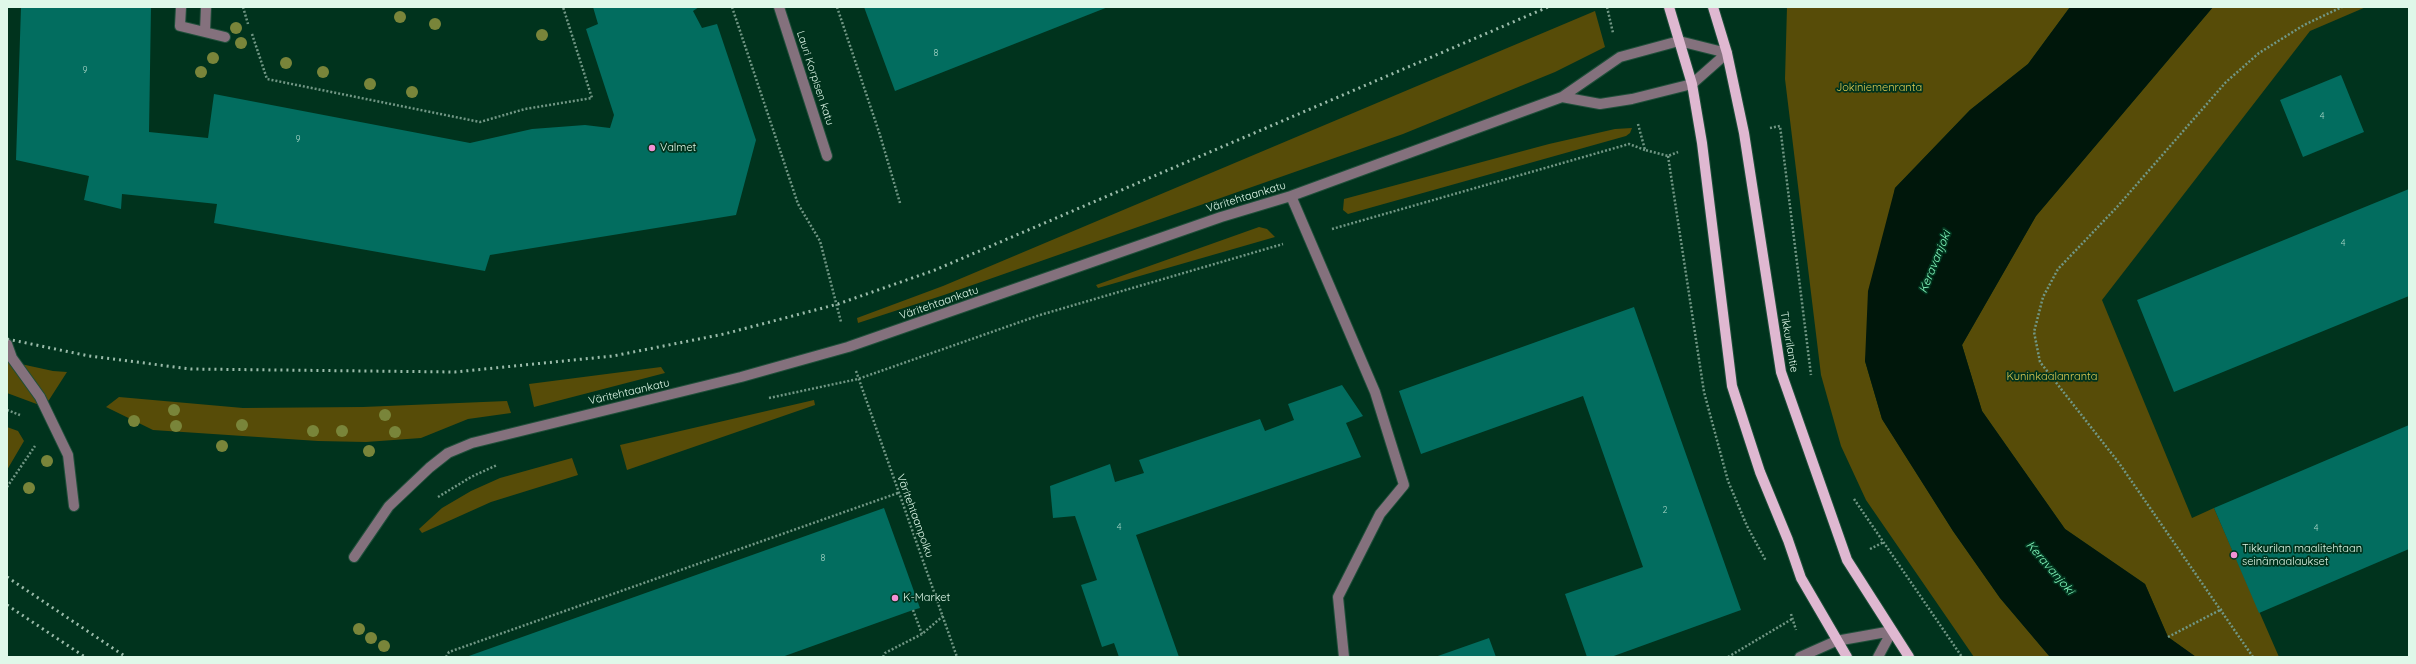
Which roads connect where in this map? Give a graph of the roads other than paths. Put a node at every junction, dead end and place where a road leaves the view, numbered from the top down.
1 (181, 7) edge
2 (206, 7) edge
3 (779, 7) edge
4 (1669, 7) edge
5 (1713, 7) edge
6 (204, 31) junction
7 (225, 37) dead end
8 (1679, 41) junction
9 (1727, 53) junction
10 (1692, 84) junction
11 (1562, 97) junction
12 (827, 156) dead end
13 (1291, 196) junction
14 (7, 344) edge
15 (74, 506) dead end
16 (354, 557) dead end
17 (1892, 631) junction
18 (1836, 642) junction
19 (1344, 657) edge
20 (1800, 657) edge
21 (1846, 657) edge
22 (1878, 657) edge
23 (1909, 657) edge

1 - 6 street
2 - 6 street
3 - 12 street, Lauri Korpisen katu
4 - 8 main road
5 - 9 main road, Tikkurilantie
6 - 7 street
8 - 9 street, Väritehtaankatu
8 - 10 main road
8 - 11 street, Väritehtaankatu
9 - 10 street
9 - 17 main road, Tikkurilantie
10 - 11 street
10 - 18 main road
11 - 13 street, Väritehtaankatu
13 - 16 street, Väritehtaankatu
13 - 19 street
14 - 15 street
17 - 18 street
17 - 22 street
17 - 23 main road, Tikkurilantie
18 - 20 street
18 - 21 main road

